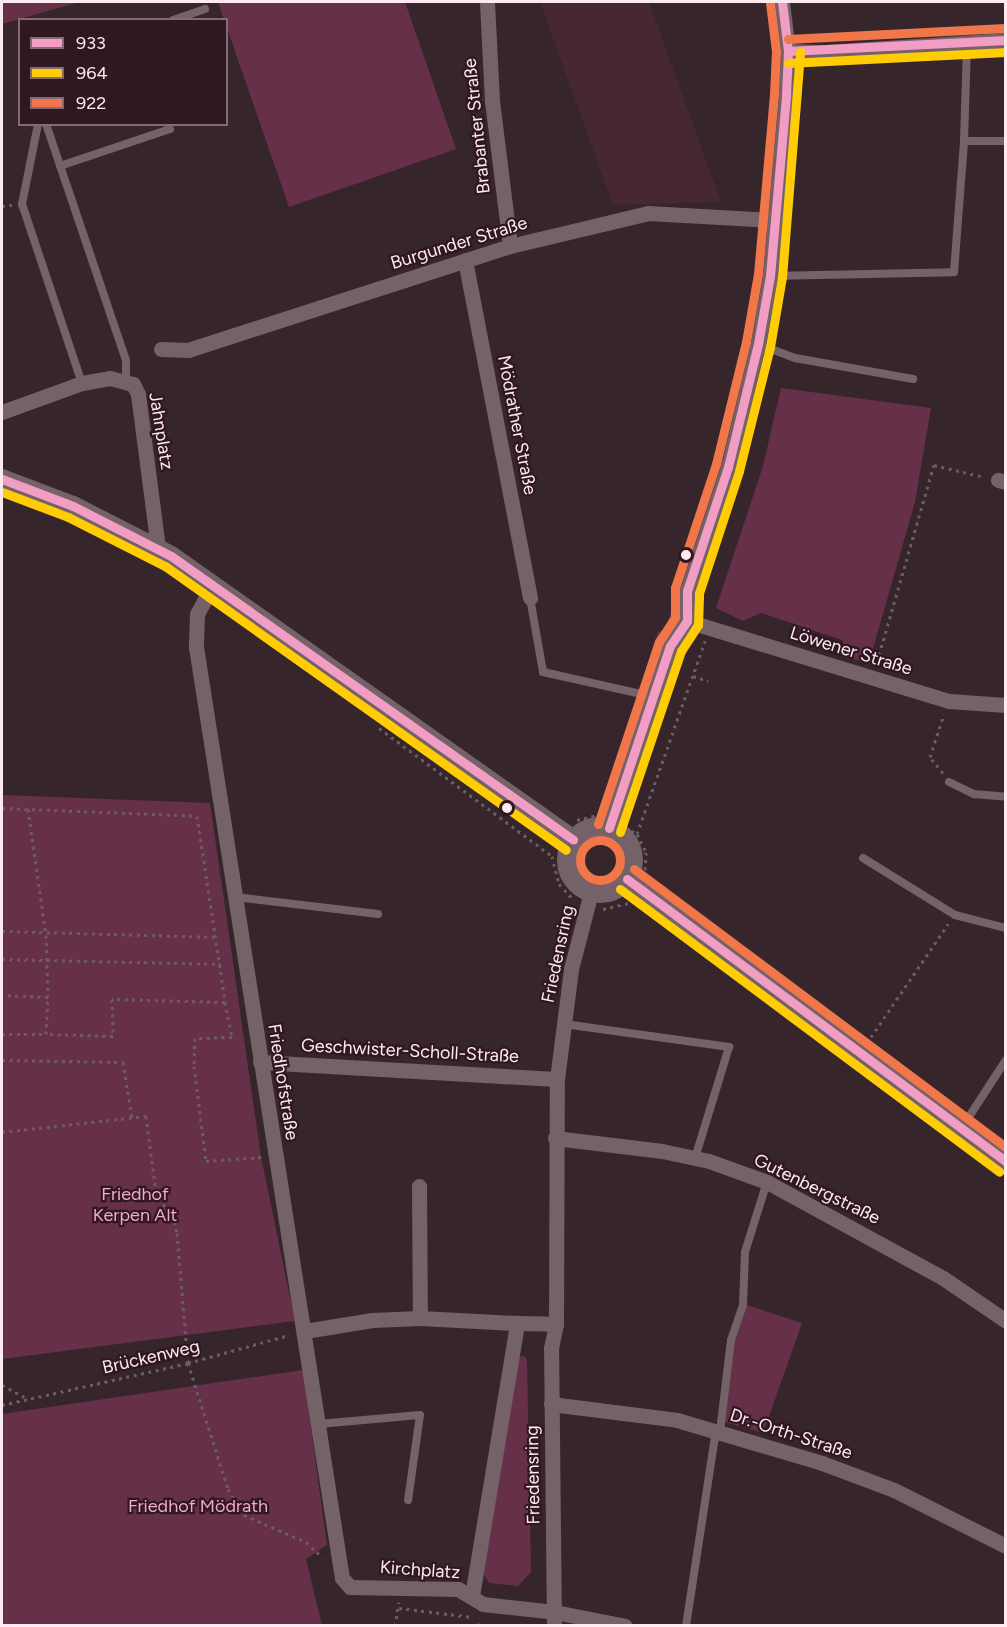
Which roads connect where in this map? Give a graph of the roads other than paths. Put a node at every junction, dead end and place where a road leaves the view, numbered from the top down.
1 (487, 2) edge
2 (782, 2) edge
3 (205, 9) dead end
4 (179, 18) edge
5 (1005, 40) edge
6 (967, 45) junction
7 (788, 51) junction
8 (38, 126) edge
9 (47, 126) edge
10 (169, 126) edge
11 (964, 141) junction
12 (1005, 141) edge
13 (60, 166) junction
14 (775, 220) junction
15 (510, 246) junction
16 (465, 260) junction
17 (770, 276) junction
18 (758, 344) junction
19 (161, 349) dead end
20 (913, 379) dead end
21 (126, 382) junction
22 (82, 383) junction
23 (2, 412) edge
24 (2, 480) edge
25 (158, 549) junction
26 (213, 585) junction
27 (530, 598) joint
28 (687, 621) junction
29 (655, 697) junction
30 (1005, 705) edge
31 (949, 782) road end
32 (1005, 797) edge
33 (609, 828) junction
34 (573, 840) junction
35 (863, 858) dead end
36 (627, 879) junction
37 (591, 892) junction
38 (235, 897) junction
39 (378, 914) dead end
40 (1005, 928) edge
41 (564, 1024) junction
42 (1005, 1060) edge
43 (260, 1062) junction
44 (557, 1079) junction
45 (960, 1130) junction
46 (555, 1138) junction
47 (694, 1158) junction
48 (1005, 1162) edge
49 (767, 1182) junction
50 (419, 1186) dead end
51 (420, 1318) junction
52 (1005, 1321) edge
53 (517, 1323) junction
54 (556, 1324) junction
55 (305, 1331) junction
56 (551, 1404) junction
57 (319, 1425) junction
58 (718, 1431) junction
59 (408, 1500) dead end
60 (1005, 1546) edge
61 (350, 1587) joint
62 (472, 1596) junction
63 (555, 1619) edge
64 (625, 1626) edge
65 (686, 1626) edge

1 - 15 street, Brabanter Straße
2 - 7 street
3 - 4 lane
5 - 6 street
6 - 7 street
6 - 11 lane
7 - 14 street
8 - 22 lane
9 - 13 lane
10 - 13 lane
11 - 12 lane
11 - 17 lane
13 - 21 lane
14 - 15 street, Burgunder Straße
14 - 17 street
15 - 16 street, Burgunder Straße
16 - 19 street, Burgunder Straße
16 - 27 street, Mödrather Straße
17 - 18 street
18 - 20 lane
18 - 28 street
21 - 22 street, Jahnplatz
21 - 25 street, Jahnplatz
22 - 23 street, Jahnplatz
24 - 25 street
25 - 26 street
26 - 34 street
26 - 38 street, Friedhofstraße
27 - 29 lane
28 - 29 street
28 - 30 street, Löwener Straße
29 - 33 street
31 - 32 lane
33 - 34 street
33 - 36 street
34 - 37 street
35 - 40 lane
36 - 37 street
36 - 45 street
37 - 41 street, Friedensring
38 - 39 lane
38 - 43 street, Friedhofstraße
41 - 44 street, Friedensring
41 - 47 lane, Friedensring
42 - 45 lane
43 - 44 street, Geschwister-Scholl-Straße
43 - 55 street, Friedhofstraße
44 - 46 street, Friedensring
45 - 48 street
46 - 47 street, Gutenbergstraße
46 - 54 street, Friedensring
47 - 49 street, Gutenbergstraße
49 - 52 street, Gutenbergstraße
49 - 58 lane
50 - 51 street
51 - 53 street
51 - 55 street
53 - 54 street
53 - 62 street, Friedensring
54 - 56 street, Friedensring
55 - 57 street, Friedhofstraße
56 - 58 street, Dr.-Orth-Straße
56 - 63 street, Friedensring
57 - 59 lane
57 - 61 street, Friedhofstraße
58 - 60 street, Dr.-Orth-Straße
58 - 65 lane
61 - 62 street, Kirchplatz
62 - 63 street, Kirchplatz
63 - 64 street, Kirchplatz

